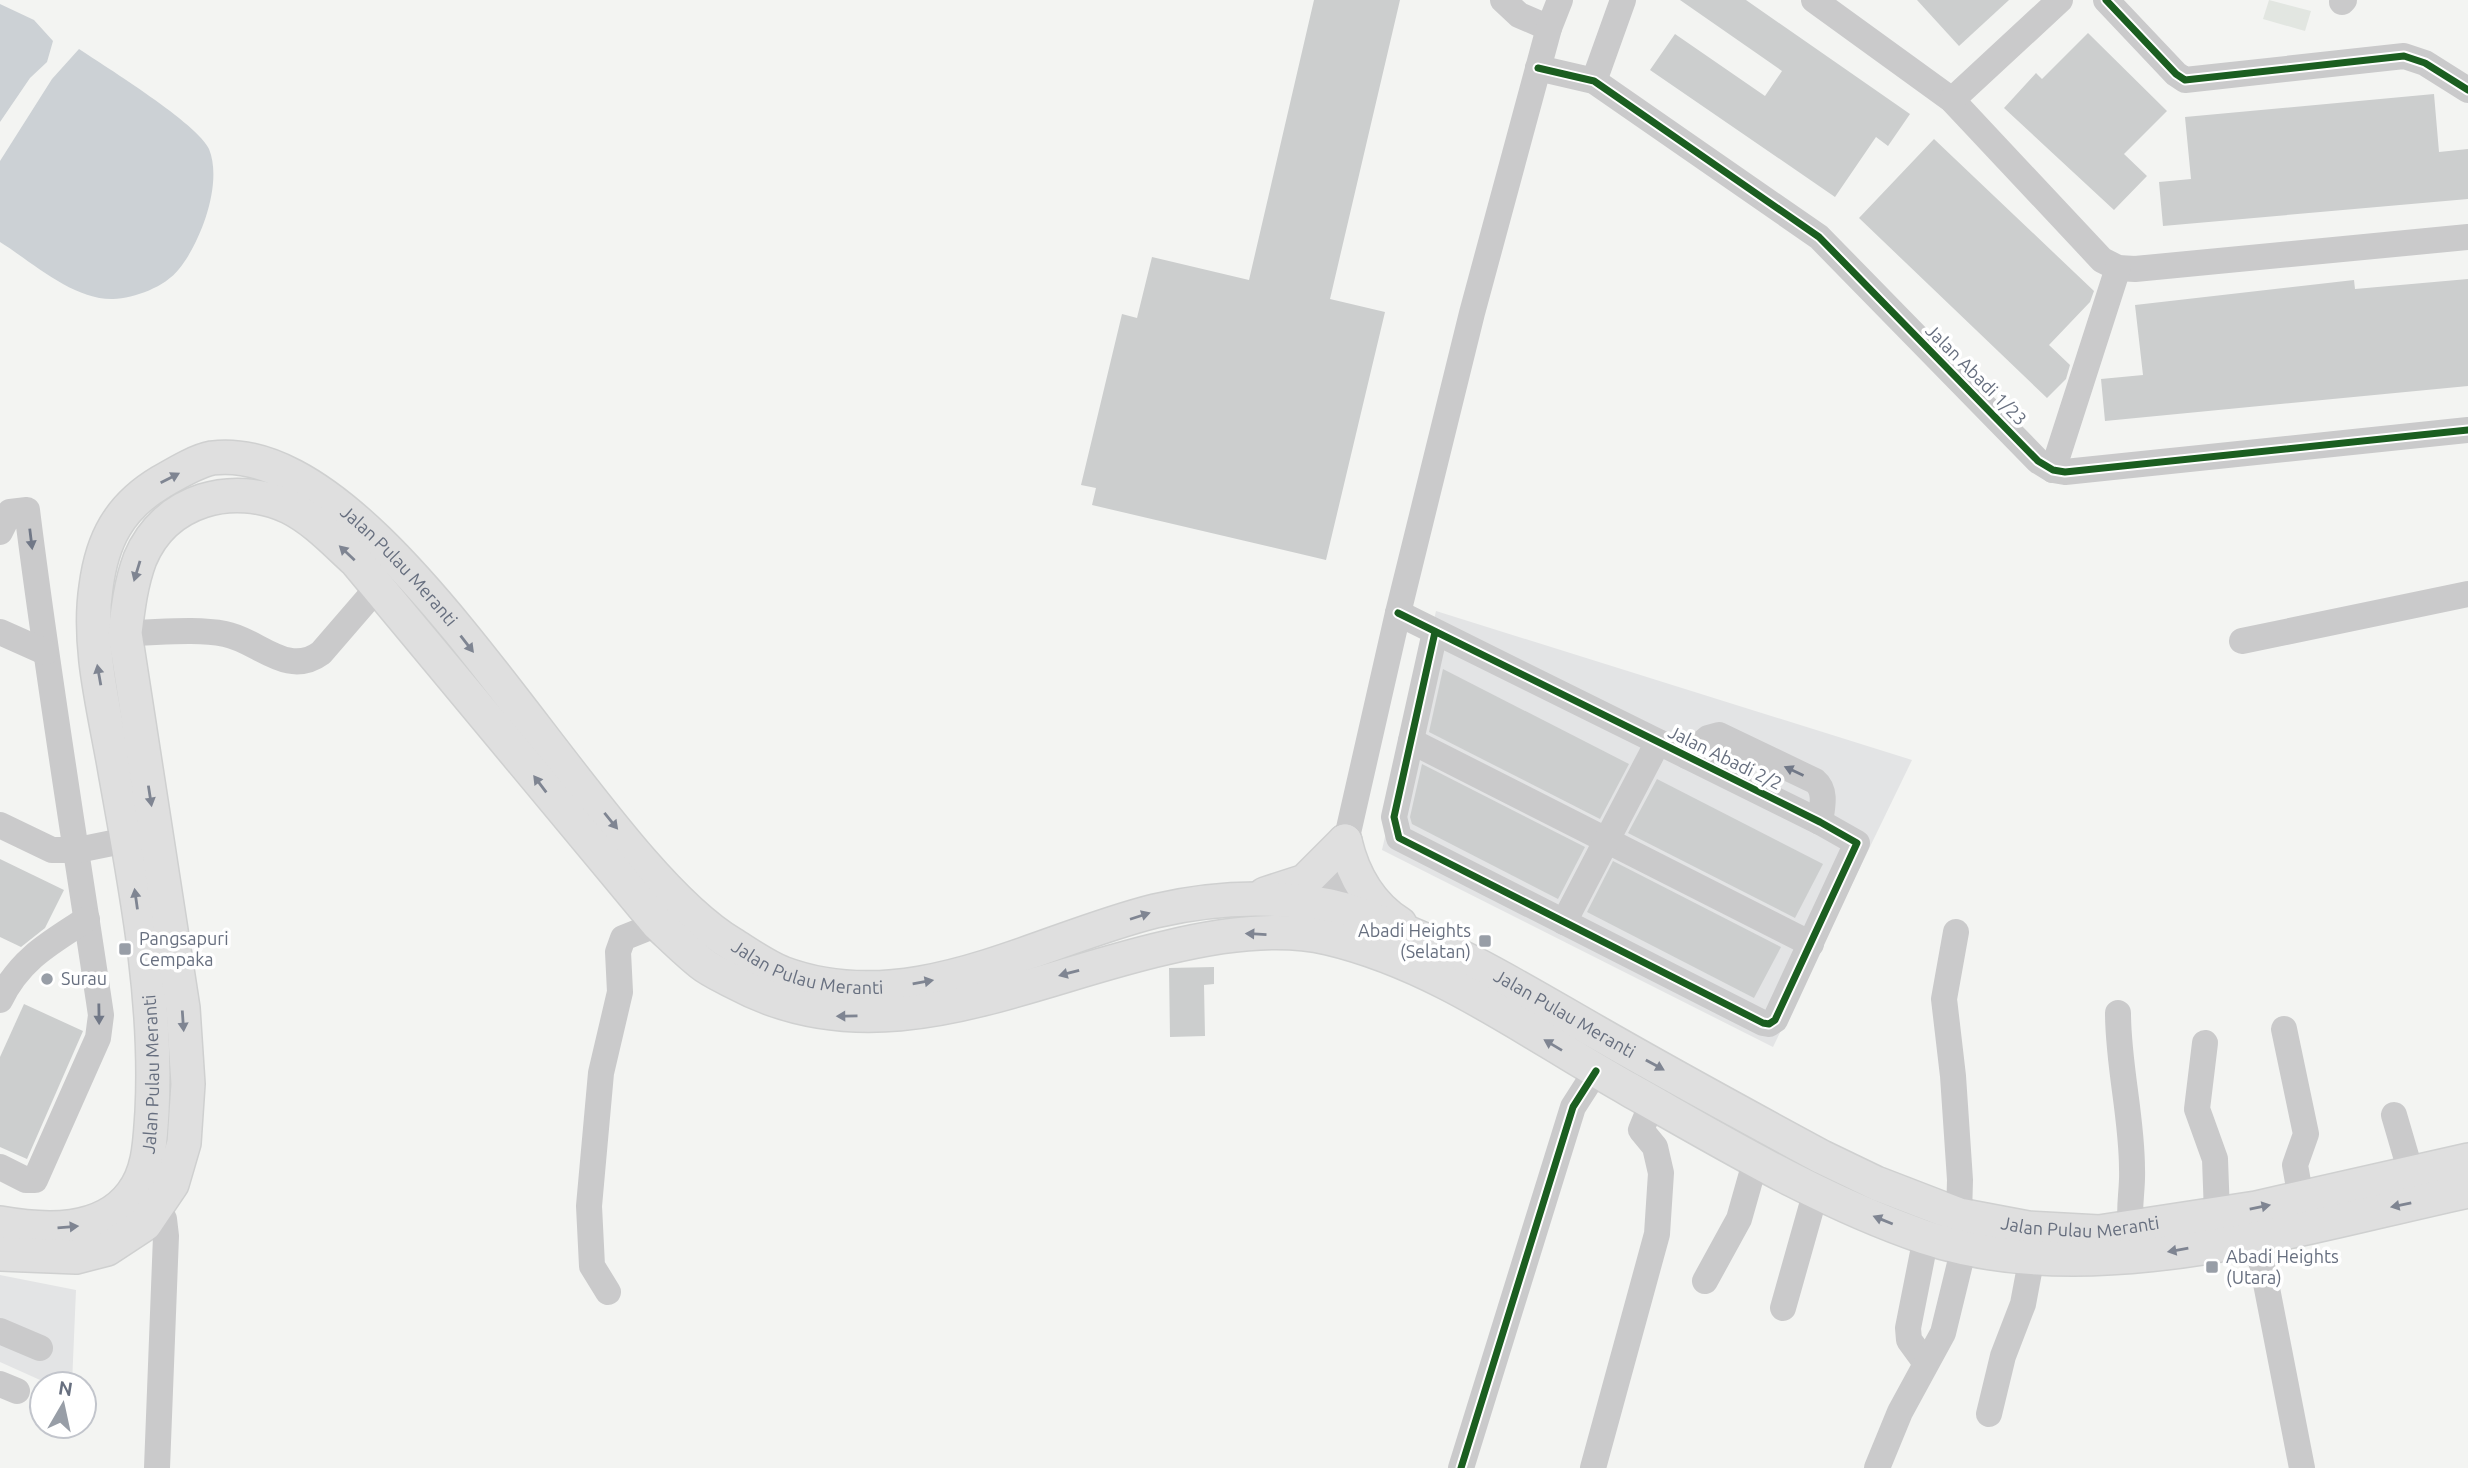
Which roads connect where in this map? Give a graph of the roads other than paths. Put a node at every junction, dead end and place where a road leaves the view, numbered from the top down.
1 (1503, 0) edge
2 (1560, 0) edge
3 (1623, 0) edge
4 (1814, 0) edge
5 (2060, 0) edge
6 (2106, 0) edge
7 (1549, 28) junction
8 (1538, 68) junction
9 (1594, 81) junction
10 (2468, 90) edge
11 (1952, 100) junction
12 (2468, 237) edge
13 (2118, 268) junction
14 (2468, 430) edge
15 (2053, 470) junction
16 (0, 532) edge
17 (378, 587) junction
18 (2468, 594) edge
19 (1398, 613) junction
20 (0, 632) edge
21 (1435, 632) junction
22 (125, 633) junction
23 (2242, 640) dead end
24 (45, 652) junction
25 (1411, 741) junction
26 (1658, 742) junction
27 (1687, 757) junction
28 (1820, 822) junction
29 (0, 825) edge
30 (127, 840) junction
31 (1607, 840) junction
32 (1345, 841) junction
33 (78, 850) junction
34 (1247, 898) junction
35 (87, 919) junction
36 (1328, 921) junction
37 (1564, 922) junction
38 (658, 924) junction
39 (1955, 932) dead end
40 (1416, 935) junction
41 (1811, 944) junction
42 (0, 1000) edge
43 (2118, 1013) dead end
44 (2284, 1029) dead end
45 (2205, 1043) dead end
46 (1596, 1071) junction
47 (1652, 1102) junction
48 (2394, 1115) dead end
49 (1756, 1159) junction
50 (2468, 1160) edge
51 (0, 1167) edge
52 (2411, 1173) junction
53 (1816, 1191) junction
54 (2468, 1191) edge
55 (2301, 1199) junction
56 (157, 1208) junction
57 (2217, 1214) junction
58 (1959, 1215) junction
59 (0, 1223) edge
60 (2131, 1228) junction
61 (1926, 1237) junction
62 (2253, 1237) junction
63 (1964, 1247) junction
64 (0, 1254) edge
65 (2032, 1256) junction
66 (1704, 1281) dead end
67 (608, 1292) dead end
68 (1783, 1308) dead end
69 (0, 1331) edge
70 (40, 1348) dead end
71 (1925, 1363) junction
72 (1989, 1414) dead end
73 (157, 1468) edge
74 (1461, 1468) edge
75 (1593, 1468) edge
76 (1877, 1468) edge
77 (2302, 1468) edge

1 - 7 street
2 - 7 street
3 - 9 street
4 - 11 street
5 - 11 street
6 - 10 street
7 - 8 street
8 - 9 street, Jalan Abadi 1/23
8 - 19 street
9 - 15 street, Jalan Abadi 1/23
11 - 13 street
12 - 13 street
13 - 15 street
14 - 15 street
16 -> 24 street
17 - 22 street
17 -> 22 main road, Jalan Pulau Meranti
38 -> 17 main road, Jalan Pulau Meranti
18 - 23 street
19 - 21 street, Jalan Abadi 2/2
19 - 32 street
20 - 24 street
21 - 25 street
21 - 26 street, Jalan Abadi 2/2
22 -> 56 main road, Jalan Pulau Meranti
24 - 33 street
25 - 31 street
25 - 37 street
26 - 27 street, Jalan Abadi 2/2
26 - 31 street
27 - 28 street, Jalan Abadi 2/2
28 -> 27 street
28 - 41 street, Jalan Abadi 2/2
29 - 33 street
30 - 33 street
30 -> 34 main road, Jalan Pulau Meranti
59 -> 30 main road, Jalan Pulau Meranti
31 - 37 street
31 - 41 street
32 - 34 main road
32 - 36 street
32 - 40 main road
33 - 35 street
34 - 36 main road, Jalan Pulau Meranti
35 - 42 street
35 -> 51 street
36 -> 38 main road, Jalan Pulau Meranti
36 - 40 main road, Jalan Pulau Meranti
46 -> 36 main road, Jalan Pulau Meranti
37 - 41 street, Jalan Abadi 2/2
38 - 67 street
39 - 58 street
40 -> 58 main road, Jalan Pulau Meranti
43 - 60 street
44 - 55 street
45 - 57 street
46 - 47 main road, Jalan Pulau Meranti
46 - 74 street
47 - 49 main road, Jalan Pulau Meranti
47 - 75 street
48 - 52 street
49 - 53 main road, Jalan Pulau Meranti
49 - 66 street
50 - 52 main road, Jalan Pulau Meranti
52 - 55 main road, Jalan Pulau Meranti
61 -> 53 main road, Jalan Pulau Meranti
53 - 68 street
54 -> 62 main road, Jalan Pulau Meranti
57 -> 55 main road, Jalan Pulau Meranti
56 - 64 main road, Jalan Pulau Meranti
56 - 73 street
57 - 60 main road, Jalan Pulau Meranti
58 - 60 main road, Jalan Pulau Meranti
61 - 63 main road, Jalan Pulau Meranti
61 - 71 street
62 -> 65 main road, Jalan Pulau Meranti
62 - 77 street
63 - 65 main road, Jalan Pulau Meranti
63 - 71 street
65 - 72 street
69 - 70 street
71 - 76 street

